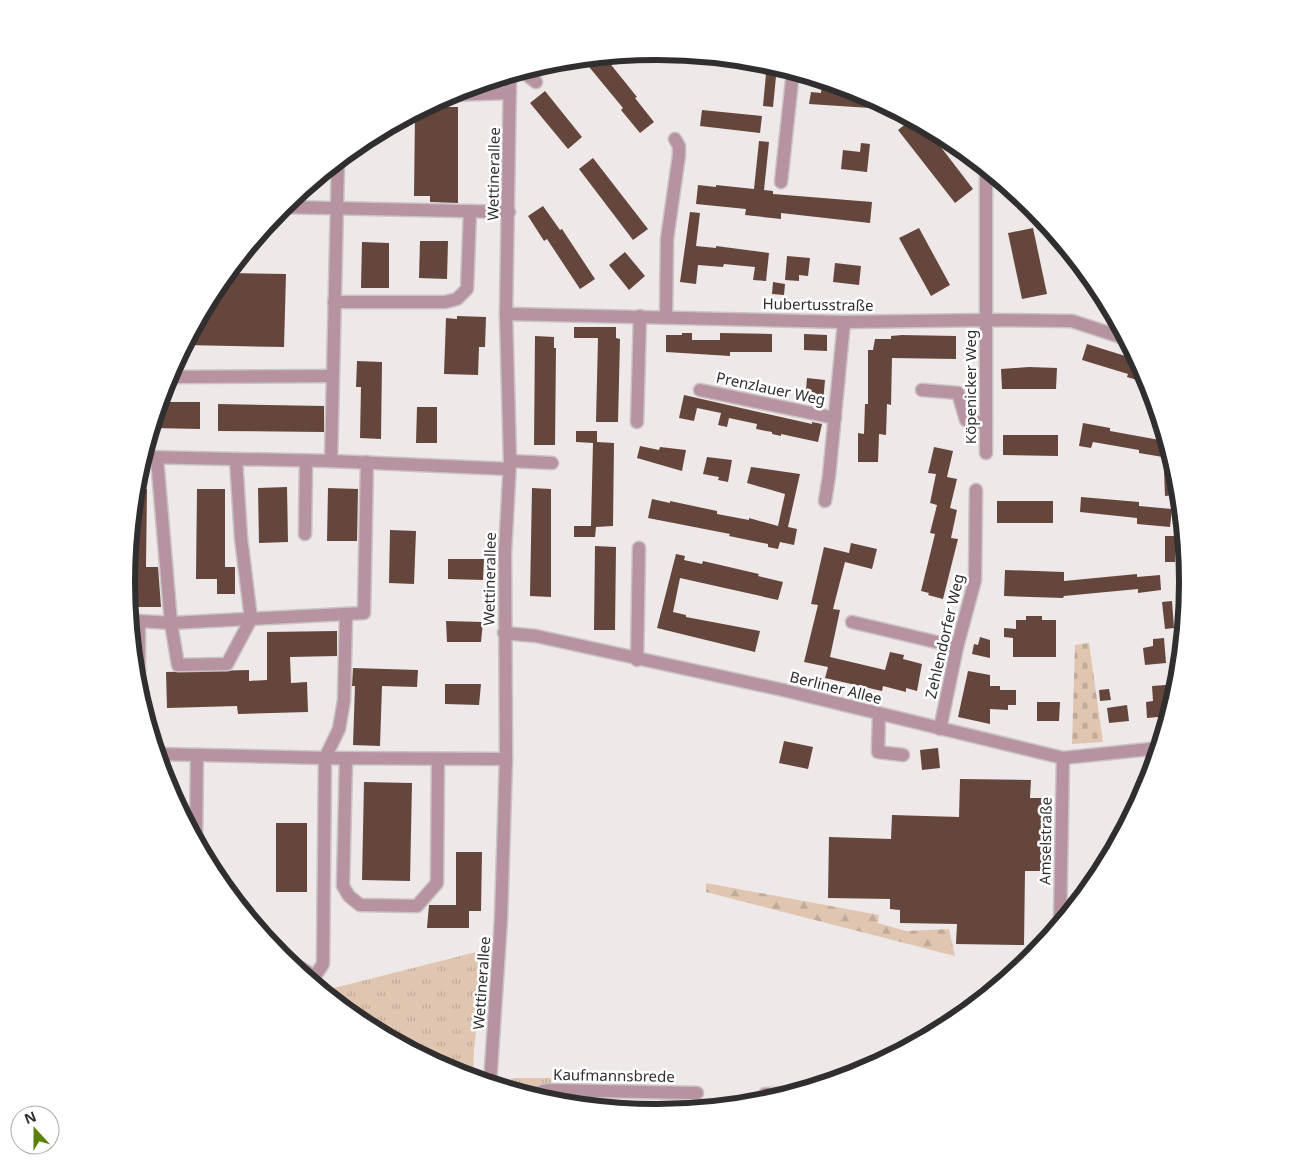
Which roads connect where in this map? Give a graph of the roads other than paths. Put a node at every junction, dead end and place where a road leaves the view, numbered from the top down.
1 (529, 76) edge
2 (792, 78) edge
3 (510, 82) edge
4 (536, 82) dead end
5 (510, 93) junction
6 (473, 94) edge
7 (675, 139) dead end
8 (338, 169) edge
9 (986, 176) edge
10 (781, 182) dead end
11 (294, 207) edge
12 (337, 208) junction
13 (470, 212) junction
14 (509, 212) junction
15 (334, 302) junction
16 (506, 314) junction
17 (640, 316) junction
18 (666, 317) junction
19 (986, 320) junction
20 (844, 322) junction
21 (1118, 336) edge
22 (332, 376) junction
23 (178, 377) edge
24 (700, 390) dead end
25 (922, 390) dead end
26 (835, 418) junction
27 (637, 422) dead end
28 (986, 422) junction
29 (986, 454) dead end
30 (151, 458) edge
31 (157, 458) junction
32 (236, 459) junction
33 (306, 461) junction
34 (332, 461) junction
35 (367, 462) junction
36 (552, 463) dead end
37 (510, 465) junction
38 (976, 490) dead end
39 (825, 501) dead end
40 (305, 534) dead end
41 (639, 548) dead end
42 (346, 614) junction
43 (251, 619) junction
44 (136, 621) edge
45 (172, 622) junction
46 (852, 622) dead end
47 (504, 633) junction
48 (957, 647) junction
49 (637, 660) junction
50 (879, 714) junction
51 (940, 729) junction
52 (1152, 749) edge
53 (165, 754) edge
54 (198, 755) junction
55 (903, 755) dead end
56 (325, 758) junction
57 (1063, 758) junction
58 (346, 759) junction
59 (438, 759) junction
60 (506, 759) junction
61 (196, 828) edge
62 (1060, 915) edge
63 (313, 975) edge
64 (490, 1077) edge
65 (542, 1092) edge
66 (697, 1093) dead end

1 - 4 street
2 - 10 street
3 - 5 street, Wettinerallee
5 - 6 street
5 - 14 street, Wettinerallee
7 - 18 street
8 - 12 street
9 - 19 street, Köpenicker Weg
11 - 12 street
12 - 13 street
12 - 15 street
13 - 14 street
13 - 15 street
14 - 16 street, Wettinerallee
15 - 22 street
16 - 17 street, Hubertusstraße
16 - 37 street, Wettinerallee
17 - 18 street, Hubertusstraße
17 - 27 street
18 - 20 street, Hubertusstraße
19 - 20 street, Hubertusstraße
19 - 21 street, Hubertusstraße
19 - 28 street, Köpenicker Weg
20 - 26 street, Prenzlauer Weg
22 - 23 street
22 - 34 street
24 - 26 street, Prenzlauer Weg
25 - 28 street
26 - 39 street, Prenzlauer Weg
28 - 29 street, Köpenicker Weg
30 - 31 street
31 - 32 street
31 - 45 street
32 - 33 street
32 - 43 street
33 - 34 street
33 - 40 street
34 - 35 street
35 - 37 street
35 - 42 street
36 - 37 street
37 - 47 street, Wettinerallee
38 - 48 street, Zehlendorfer Weg
41 - 49 street
42 - 43 street
42 - 56 street
43 - 45 street
43 - 45 street
44 - 45 street
46 - 48 street
47 - 49 street, Berliner Allee
47 - 60 street, Wettinerallee
48 - 51 street, Zehlendorfer Weg
49 - 50 street, Berliner Allee
50 - 51 street, Berliner Allee
50 - 55 street
51 - 57 street, Berliner Allee
52 - 57 street, Berliner Allee
53 - 54 street
54 - 56 street
54 - 61 street
56 - 58 street
56 - 63 street
57 - 62 street, Amselstraße
58 - 59 street
58 - 59 street
59 - 60 street
60 - 64 street, Wettinerallee
65 - 66 street, Kaufmannsbrede

